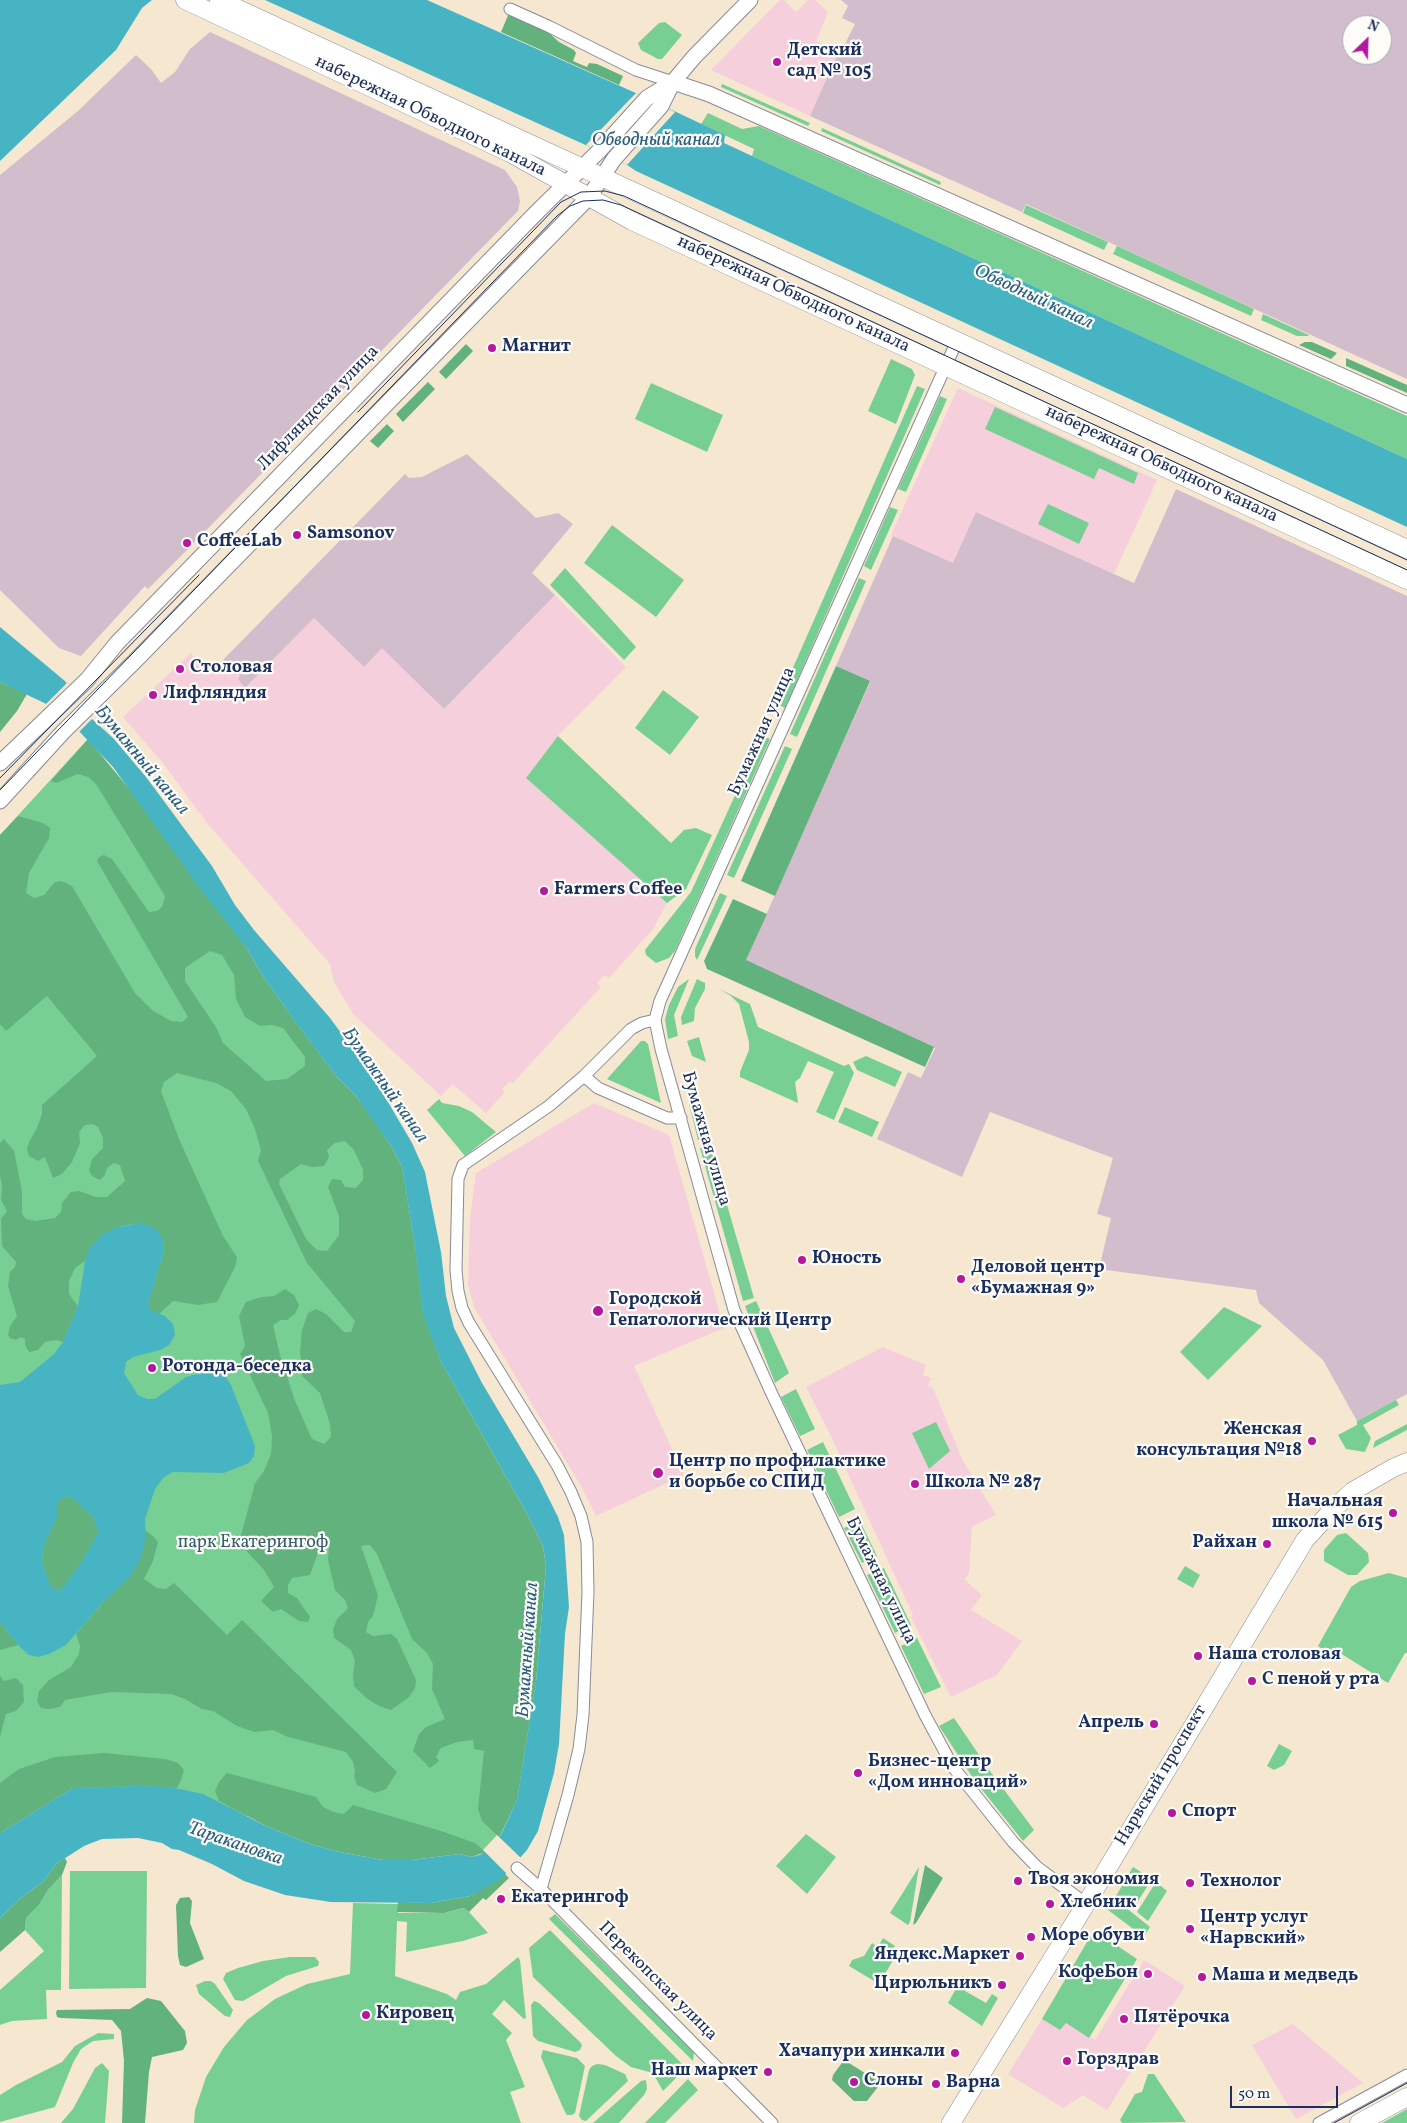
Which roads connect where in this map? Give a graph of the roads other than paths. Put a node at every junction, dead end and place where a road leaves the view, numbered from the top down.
1 (186, 0) edge
2 (219, 0) edge
3 (750, 0) edge
4 (510, 9) dead end
5 (672, 82) junction
6 (582, 168) junction
7 (602, 177) junction
8 (566, 183) junction
9 (590, 197) junction
10 (957, 340) junction
11 (946, 366) junction
12 (1407, 405) edge
13 (1407, 549) edge
14 (1407, 580) edge
15 (0, 763) edge
16 (0, 800) edge
17 (655, 1020) junction
18 (584, 1076) junction
19 (681, 1118) junction
20 (1407, 1462) edge
21 (516, 1868) dead end
22 (541, 1890) junction
23 (1086, 1904) junction
24 (1407, 2075) edge
25 (1407, 2097) edge
26 (772, 2123) edge
27 (951, 2123) edge
28 (1319, 2123) edge
29 (1359, 2123) edge

1 - 8 main road, набережная Обводного канала
2 - 6 main road, набережная Обводного канала
3 - 5 street
4 - 5 street
5 - 6 street, Лифляндская улица
5 - 7 street
5 - 12 street
6 - 7 main road, набережная Обводного канала
6 - 8 street, Лифляндская улица
7 - 9 street
7 - 10 main road, набережная Обводного канала
8 - 9 main road, набережная Обводного канала
8 - 15 street, Лифляндская улица
9 - 11 main road, набережная Обводного канала
9 - 16 street
10 - 11 street, Бумажная улица
10 - 13 main road, набережная Обводного канала
11 - 14 main road, набережная Обводного канала
11 - 17 street, Бумажная улица
17 - 18 street
17 - 19 street, Бумажная улица
18 - 19 street
18 - 22 street
19 - 23 street, Бумажная улица
20 - 23 main road, Нарвский проспект
21 - 22 street, Перекопская улица
22 - 26 street, Перекопская улица
23 - 27 main road, Нарвский проспект
24 - 28 street
25 - 29 main road

